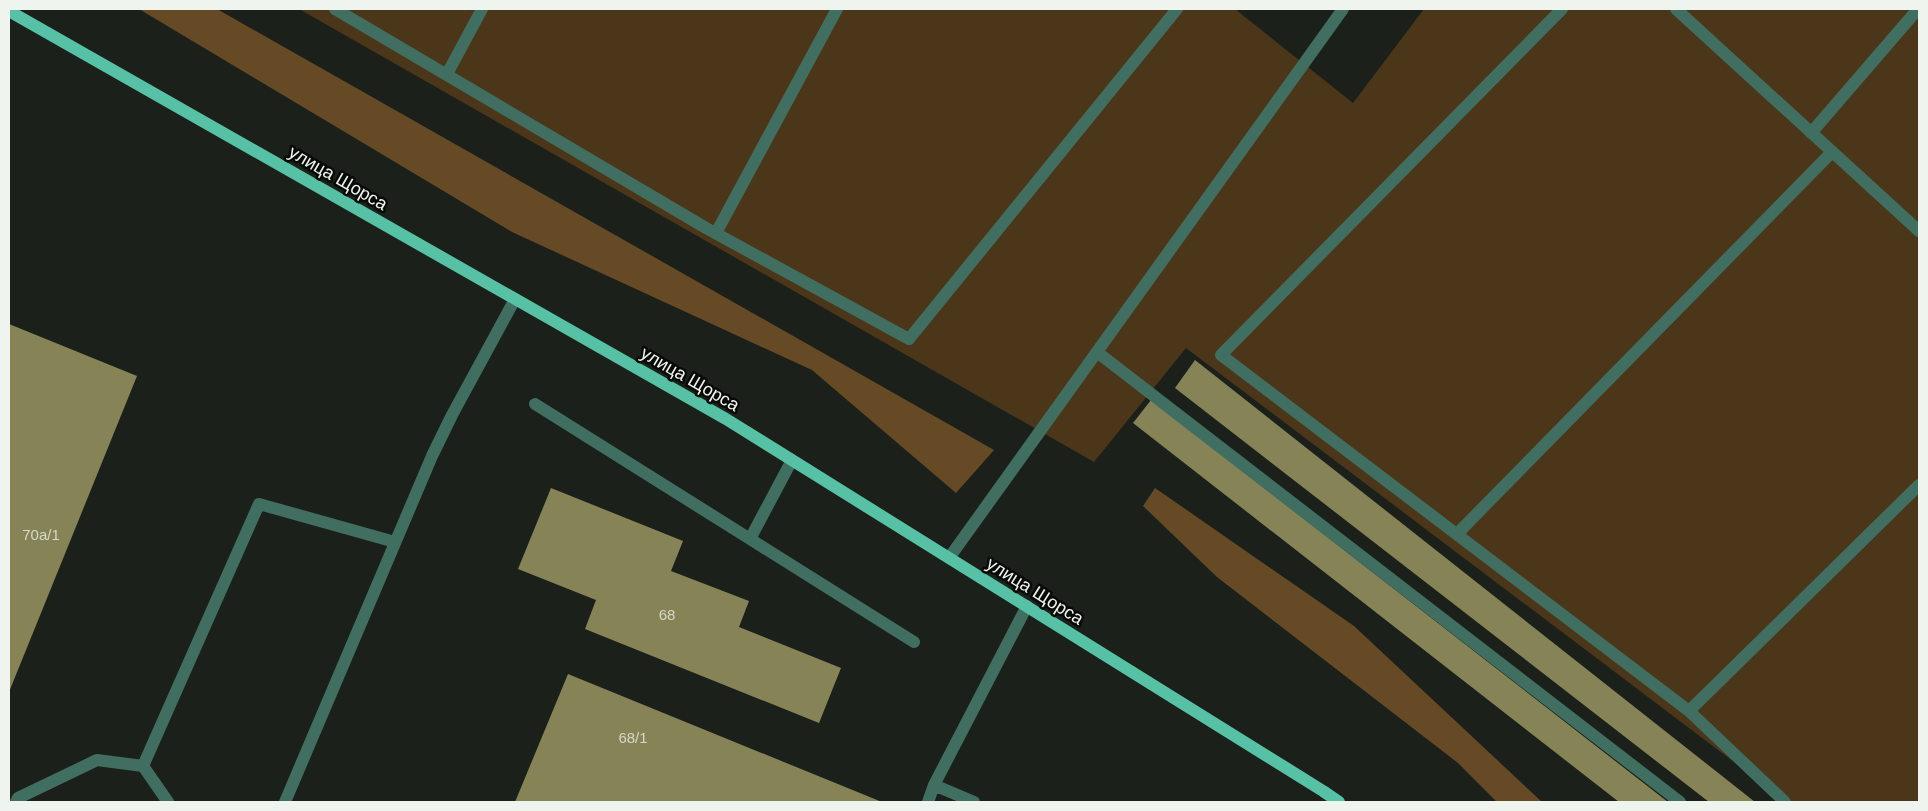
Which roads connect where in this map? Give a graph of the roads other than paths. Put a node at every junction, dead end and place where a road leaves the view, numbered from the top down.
1 (335, 9) edge
2 (482, 9) edge
3 (837, 9) edge
4 (1177, 9) edge
5 (1343, 9) edge
6 (1562, 9) edge
7 (1676, 9) edge
8 (1918, 9) edge
9 (9, 11) edge
10 (447, 74) junction
11 (1811, 132) junction
12 (1832, 152) junction
13 (1919, 232) edge
14 (716, 233) junction
15 (515, 299) junction
16 (1097, 352) junction
17 (535, 404) dead end
18 (792, 460) junction
19 (1919, 485) edge
20 (1457, 534) junction
21 (750, 538) junction
22 (395, 542) junction
23 (949, 558) junction
24 (1027, 606) junction
25 (914, 642) dead end
26 (1689, 711) junction
27 (143, 766) junction
28 (934, 785) junction
29 (16, 802) edge
30 (168, 802) edge
31 (285, 802) edge
32 (928, 802) edge
33 (974, 802) edge
34 (1339, 802) edge
35 (1680, 802) edge
36 (1785, 802) edge

1 - 10 street
2 - 10 street
3 - 14 street
4 - 14 street
5 - 16 street
6 - 20 street
7 - 11 street
8 - 11 street
9 - 15 main road, улица Щорса
10 - 14 street
11 - 12 street
12 - 13 street
12 - 20 street
15 - 18 main road, улица Щорса
15 - 22 street
16 - 23 street
16 - 35 street
17 - 21 street
18 - 21 street
18 - 23 main road, улица Щорса
19 - 26 street
20 - 26 street
21 - 25 street
22 - 27 street
22 - 31 street
23 - 24 main road, улица Щорса
24 - 28 street
24 - 34 main road, улица Щорса
26 - 36 street
27 - 29 street
27 - 30 street
28 - 32 street
28 - 33 street

